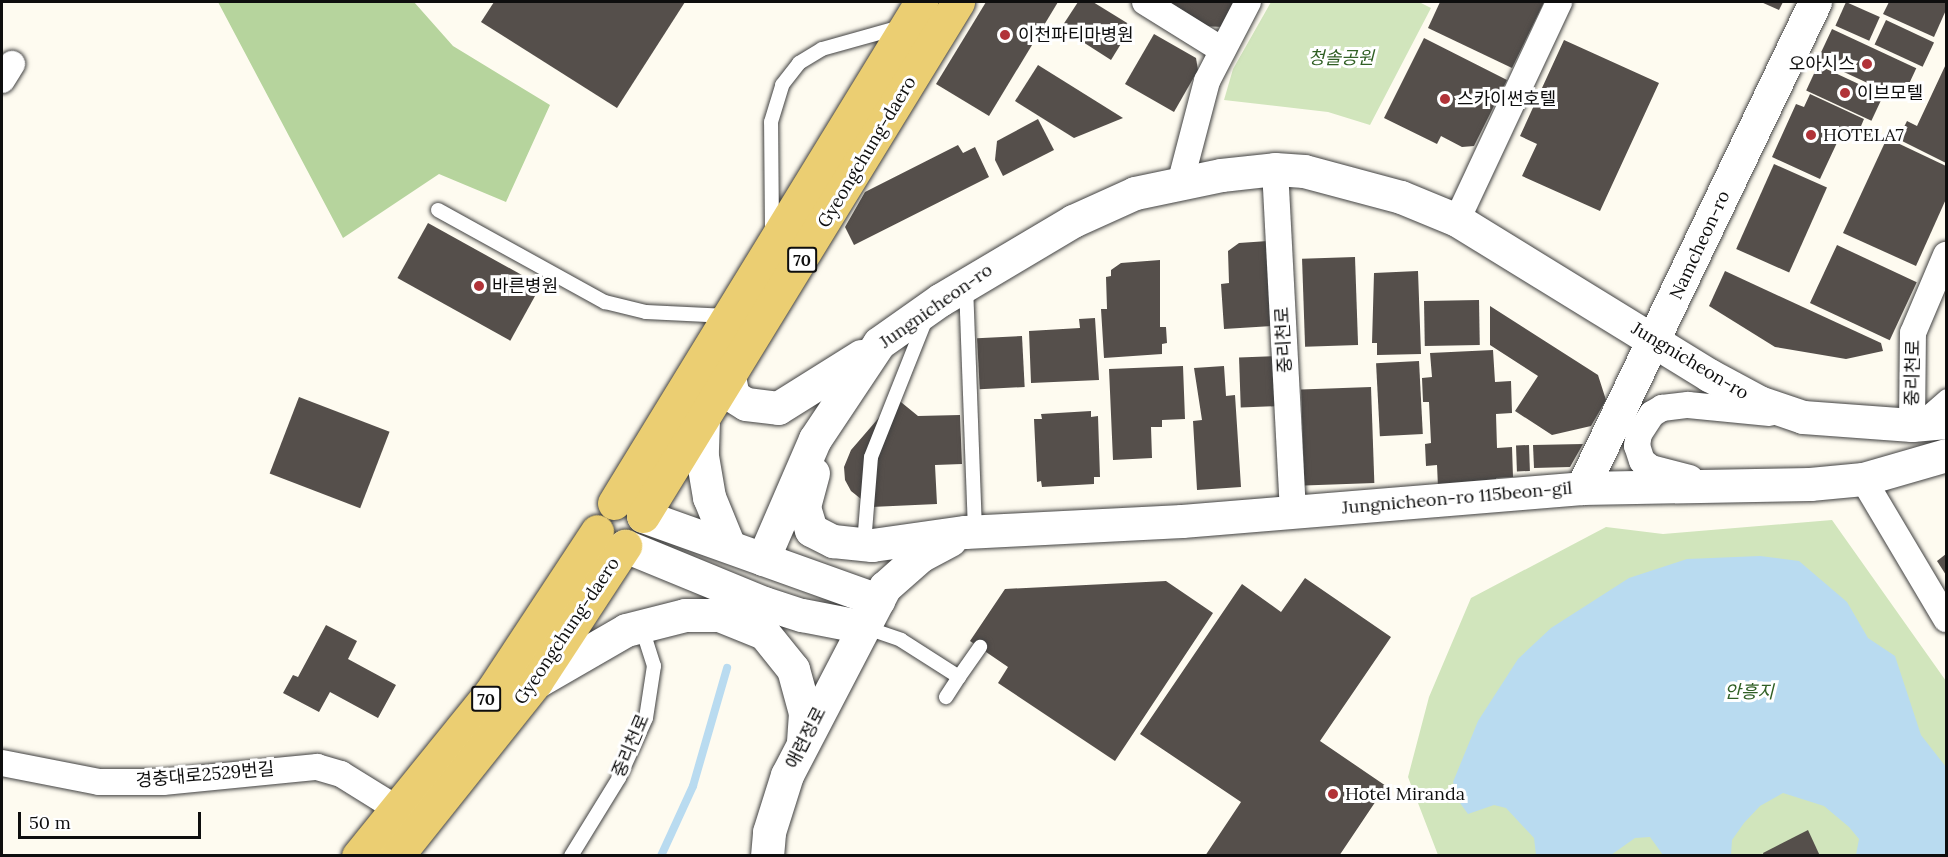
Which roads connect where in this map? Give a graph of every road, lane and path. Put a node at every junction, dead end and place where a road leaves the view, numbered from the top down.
1 (958, 2) edge
2 (1145, 2) edge
3 (1248, 2) edge
4 (1559, 2) edge
5 (1815, 2) edge
6 (913, 13) edge
7 (1222, 50) junction
8 (1275, 169) junction
9 (1181, 180) junction
10 (438, 210) dead end
11 (1457, 220) junction
12 (772, 250) junction
13 (1947, 255) edge
14 (966, 284) junction
15 (931, 306) junction
16 (730, 316) junction
17 (1654, 340) junction
18 (879, 342) junction
19 (729, 377) junction
20 (1947, 396) edge
21 (1803, 417) junction
22 (703, 420) junction
23 (1947, 422) edge
24 (1912, 425) junction
25 (815, 439) junction
26 (1947, 455) edge
27 (1863, 479) junction
28 (1716, 484) junction
29 (1582, 488) junction
30 (628, 510) junction
31 (1293, 512) junction
32 (970, 532) junction
33 (611, 538) junction
34 (864, 545) junction
35 (729, 546) junction
36 (763, 559) junction
37 (758, 601) junction
38 (877, 603) junction
39 (718, 615) junction
40 (1947, 618) edge
41 (641, 625) junction
42 (980, 647) dead end
43 (959, 676) junction
44 (536, 682) junction
45 (946, 697) dead end
46 (803, 743) junction
47 (2, 763) edge
48 (399, 810) junction
49 (358, 855) edge
50 (397, 855) edge
51 (571, 855) edge
52 (767, 855) edge

1 - 19 main road, Gyeongchung-daero / 70
2 - 7 street
3 - 7 street
4 - 11 street
5 - 17 street, Namcheon-ro
6 - 12 main road, Gyeongchung-daero / 70
6 - 12 lane
7 - 9 street
8 - 9 street, Jungnicheon-ro
8 - 11 street, Jungnicheon-ro
8 - 31 street, 중리천로
9 - 14 street, Jungnicheon-ro
10 - 16 lane
11 - 17 street, Jungnicheon-ro
12 - 16 main road, Gyeongchung-daero / 70
13 - 24 street, 중리천로
14 - 15 street, Jungnicheon-ro
14 - 32 lane
15 - 18 street, Jungnicheon-ro
15 - 34 lane
16 - 30 main road, Gyeongchung-daero / 70
17 - 21 street, Jungnicheon-ro
17 - 29 street, Namcheon-ro
18 - 19 street
18 - 25 street, Jungnicheon-ro
19 - 22 main road, Gyeongchung-daero / 70
20 - 24 lane
21 - 24 street, Jungnicheon-ro
21 - 28 street
22 - 30 main road, Gyeongchung-daero / 70
22 - 35 street
23 - 24 street, Jungnicheon-ro
25 - 34 street
25 - 36 street, Jungnicheon-ro
26 - 27 street, Jungnicheon-ro 115beon-gil
27 - 28 street, Jungnicheon-ro 115beon-gil
27 - 40 street
28 - 29 street, Jungnicheon-ro 115beon-gil
29 - 31 street, Jungnicheon-ro 115beon-gil
30 - 35 street
31 - 32 street, Jungnicheon-ro 115beon-gil
32 - 34 street, Jungnicheon-ro 115beon-gil
32 - 38 street
33 - 37 street
33 - 44 main road, Gyeongchung-daero / 70
33 - 48 main road, Gyeongchung-daero / 70
34 - 38 street
35 - 36 street
36 - 38 street
37 - 38 street
37 - 39 street
38 - 43 lane
38 - 46 street, 애련정로
39 - 41 street
39 - 46 street
41 - 44 street
41 - 51 lane, 중리천로
42 - 43 lane
43 - 45 lane
44 - 50 main road, Gyeongchung-daero / 70
46 - 52 street, 애련정로
47 - 48 street, 경충대로2529번길
48 - 49 main road, Gyeongchung-daero / 70

